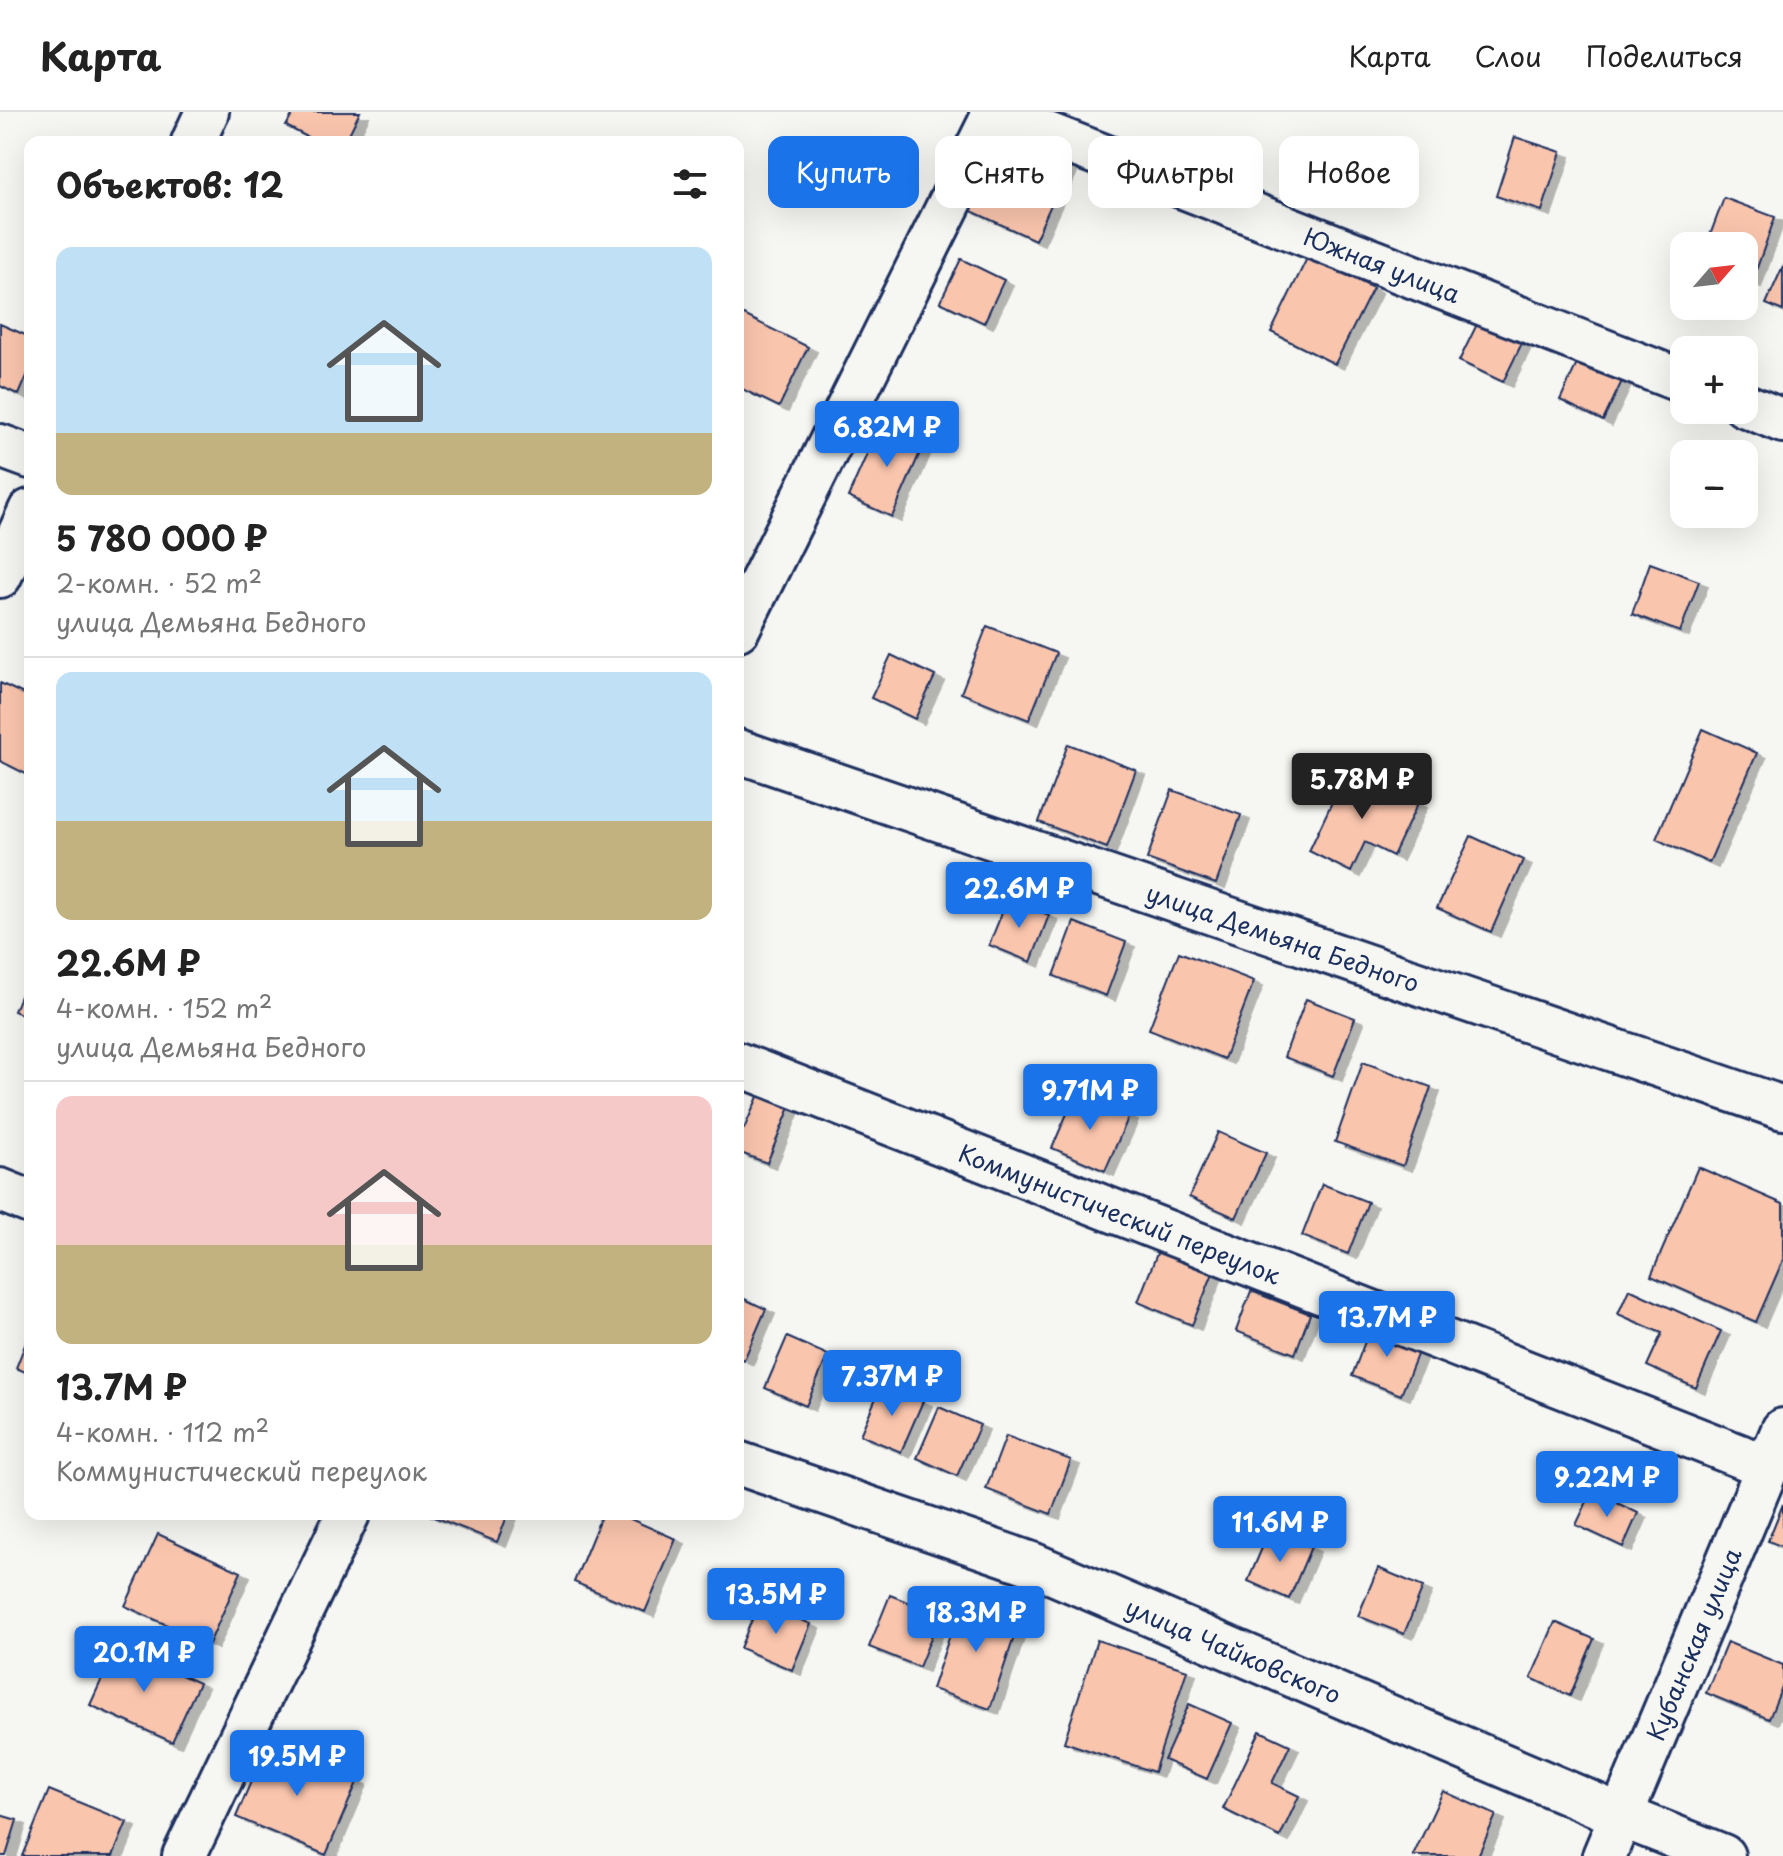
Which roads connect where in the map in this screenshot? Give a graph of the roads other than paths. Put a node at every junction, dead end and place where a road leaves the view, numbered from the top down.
1 (207, 112) edge
2 (993, 112) edge
3 (196, 136) edge
4 (1670, 377) edge
5 (1758, 411) edge
6 (1783, 421) edge
7 (0, 446) edge
8 (24, 455) edge
9 (24, 524) edge
10 (0, 576) edge
11 (744, 617) edge
12 (744, 753) edge
13 (744, 1066) edge
14 (1783, 1108) edge
15 (0, 1190) edge
16 (24, 1200) edge
17 (1776, 1449) edge
18 (744, 1465) edge
19 (345, 1520) edge
20 (1622, 1816) junction
21 (184, 1856) edge
22 (1604, 1856) edge
23 (1723, 1856) edge

1 - 3 street
2 - 4 street, Южная улица
2 - 11 street
5 - 6 street
7 - 8 street
9 - 10 street
12 - 14 street, улица Демьяна Бедного
13 - 17 street, Коммунистический переулок
15 - 16 street
17 - 20 street, Кубанская улица
18 - 20 street, улица Чайковского
19 - 21 street
20 - 22 street, Кубанская улица
20 - 23 street, улица Чайковского

